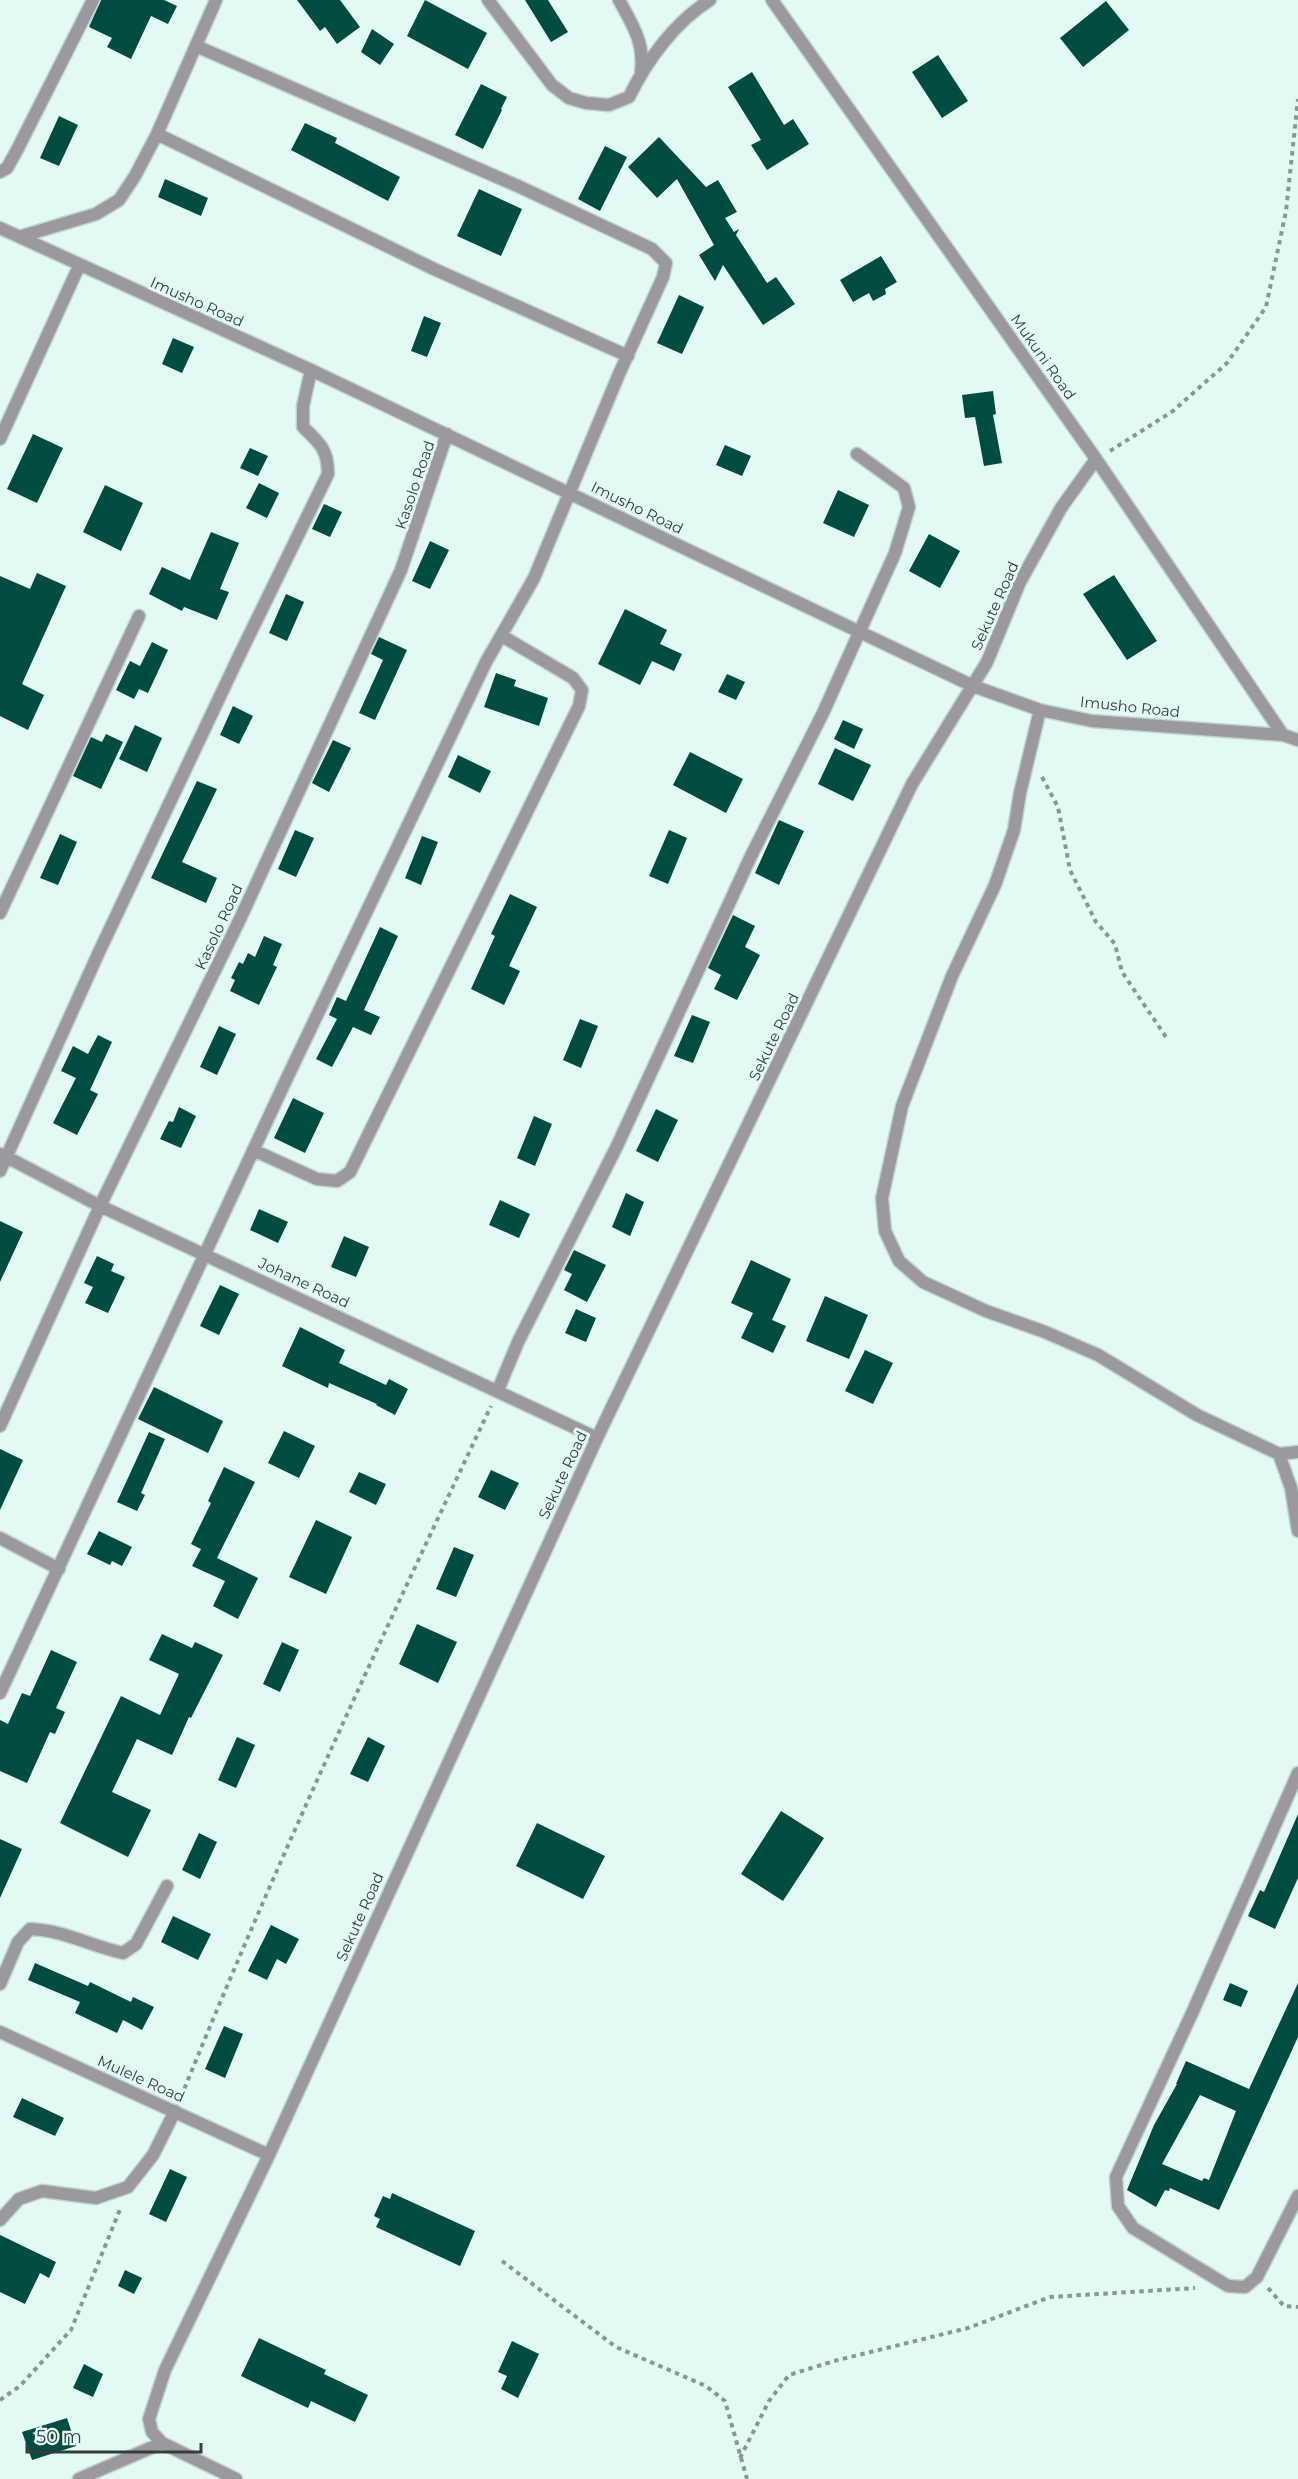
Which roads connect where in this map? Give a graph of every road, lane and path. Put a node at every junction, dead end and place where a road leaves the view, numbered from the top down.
1 (93, 0) edge
2 (216, 0) edge
3 (488, 0) edge
4 (619, 0) edge
5 (710, 0) edge
6 (772, 0) edge
7 (196, 46) junction
8 (641, 72) junction
9 (1298, 99) edge
10 (157, 134) junction
11 (0, 172) edge
12 (0, 228) edge
13 (22, 236) junction
14 (79, 266) junction
15 (628, 356) junction
16 (311, 370) junction
17 (447, 434) junction
18 (0, 439) edge
19 (857, 454) dead end
20 (1096, 459) junction
21 (571, 492) junction
22 (139, 616) dead end
23 (858, 633) junction
24 (501, 636) junction
25 (973, 686) junction
26 (1040, 710) junction
27 (1283, 735) junction
28 (1298, 740) edge
29 (1029, 759) junction
30 (0, 912) edge
31 (1168, 1040) dead end
32 (253, 1150) junction
33 (3, 1155) edge
34 (0, 1171) edge
35 (100, 1206) junction
36 (206, 1253) junction
37 (498, 1390) junction
38 (0, 1426) edge
39 (597, 1438) junction
40 (1298, 1452) edge
41 (1279, 1454) junction
42 (1298, 1531) edge
43 (0, 1538) edge
44 (59, 1569) junction
45 (0, 1693) edge
46 (1298, 1773) edge
47 (167, 1886) dead end
48 (0, 1984) edge
49 (0, 2032) edge
50 (175, 2111) junction
51 (268, 2155) junction
52 (128, 2187) junction
53 (1298, 2196) edge
54 (0, 2220) edge
55 (502, 2261) dead end
56 (1257, 2277) junction
57 (1228, 2286) junction
58 (1298, 2307) edge
59 (0, 2400) edge
60 (162, 2443) junction
61 (740, 2458) junction
62 (79, 2479) edge
63 (236, 2479) edge
64 (747, 2479) edge

1 - 11 street
2 - 7 street
3 - 8 street
4 - 8 street
5 - 8 street
6 - 20 street, Mukuni Road
7 - 10 street
7 - 15 street
9 - 20 path
10 - 13 street
10 - 15 street
12 - 13 street, Imusho Road
13 - 14 street, Imusho Road
14 - 16 street, Imusho Road
14 - 18 street
15 - 21 street
16 - 17 street, Imusho Road
16 - 33 street
17 - 21 street, Imusho Road
17 - 35 street, Kasolo Road
19 - 23 street
20 - 25 street, Sekute Road
20 - 27 street, Mukuni Road
21 - 23 street, Imusho Road
21 - 24 street
22 - 30 street
23 - 25 street, Imusho Road
23 - 37 street
24 - 32 street
24 - 32 street
25 - 26 street, Imusho Road
25 - 39 street, Sekute Road
26 - 27 street, Imusho Road
26 - 29 street
27 - 28 street, Imusho Road
29 - 31 path
29 - 41 street
32 - 36 street
33 - 34 street
33 - 35 street, Johane Road
35 - 36 street, Johane Road
35 - 38 street, Kasolo Road
36 - 37 street, Johane Road
36 - 44 street
37 - 39 street, Johane Road
37 - 50 path
39 - 51 street, Sekute Road
40 - 41 street
41 - 42 street
43 - 44 street
44 - 45 street
46 - 57 street
47 - 48 street
49 - 50 street, Mulele Road
50 - 51 street, Mulele Road
50 - 52 street
51 - 60 street, Sekute Road
52 - 54 street
52 - 59 path
53 - 56 street
55 - 61 path
56 - 57 street
56 - 58 path
57 - 61 path
60 - 62 street
60 - 63 street
61 - 64 path

